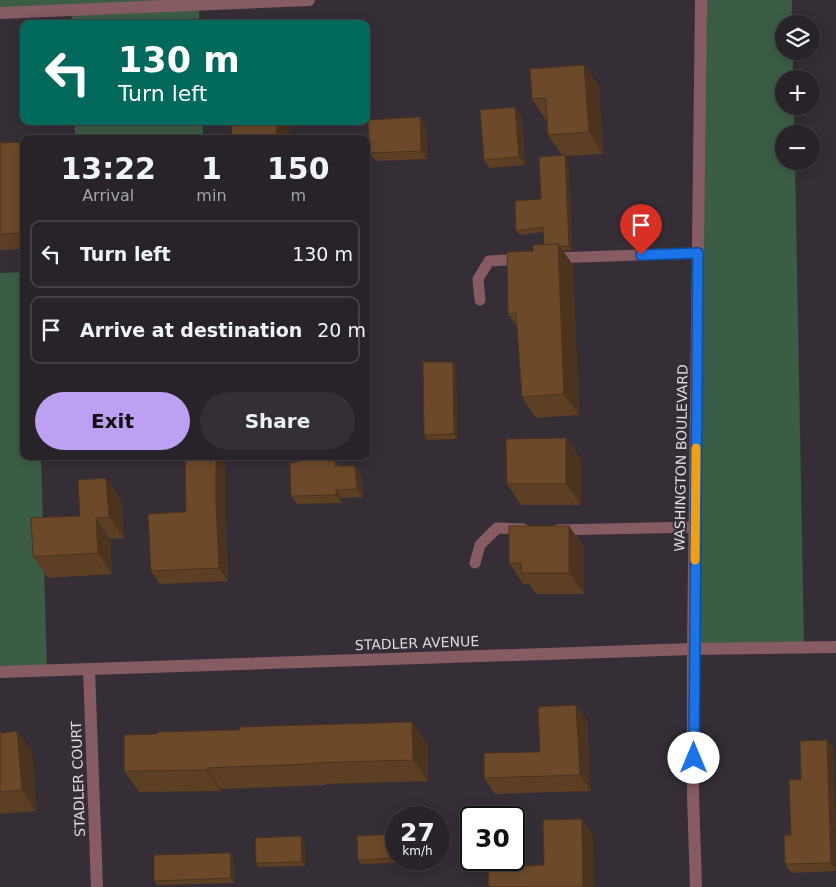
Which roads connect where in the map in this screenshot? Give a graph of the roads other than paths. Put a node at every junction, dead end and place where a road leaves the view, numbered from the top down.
1 (309, 0) edge
2 (701, 0) edge
3 (0, 13) edge
4 (698, 253) junction
5 (480, 300) dead end
6 (695, 527) junction
7 (476, 563) dead end
8 (836, 647) edge
9 (693, 649) junction
10 (89, 670) junction
11 (0, 672) edge
12 (97, 887) edge
13 (696, 887) edge

1 - 3 street
2 - 4 street, WASHINGTON BOULEVARD
4 - 5 lane
4 - 6 street, WASHINGTON BOULEVARD
6 - 7 lane
6 - 9 street, WASHINGTON BOULEVARD
8 - 9 street, STADLER AVENUE
9 - 10 street, STADLER AVENUE
9 - 13 street, WASHINGTON BOULEVARD
10 - 11 street, STADLER AVENUE
10 - 12 street, STADLER COURT

